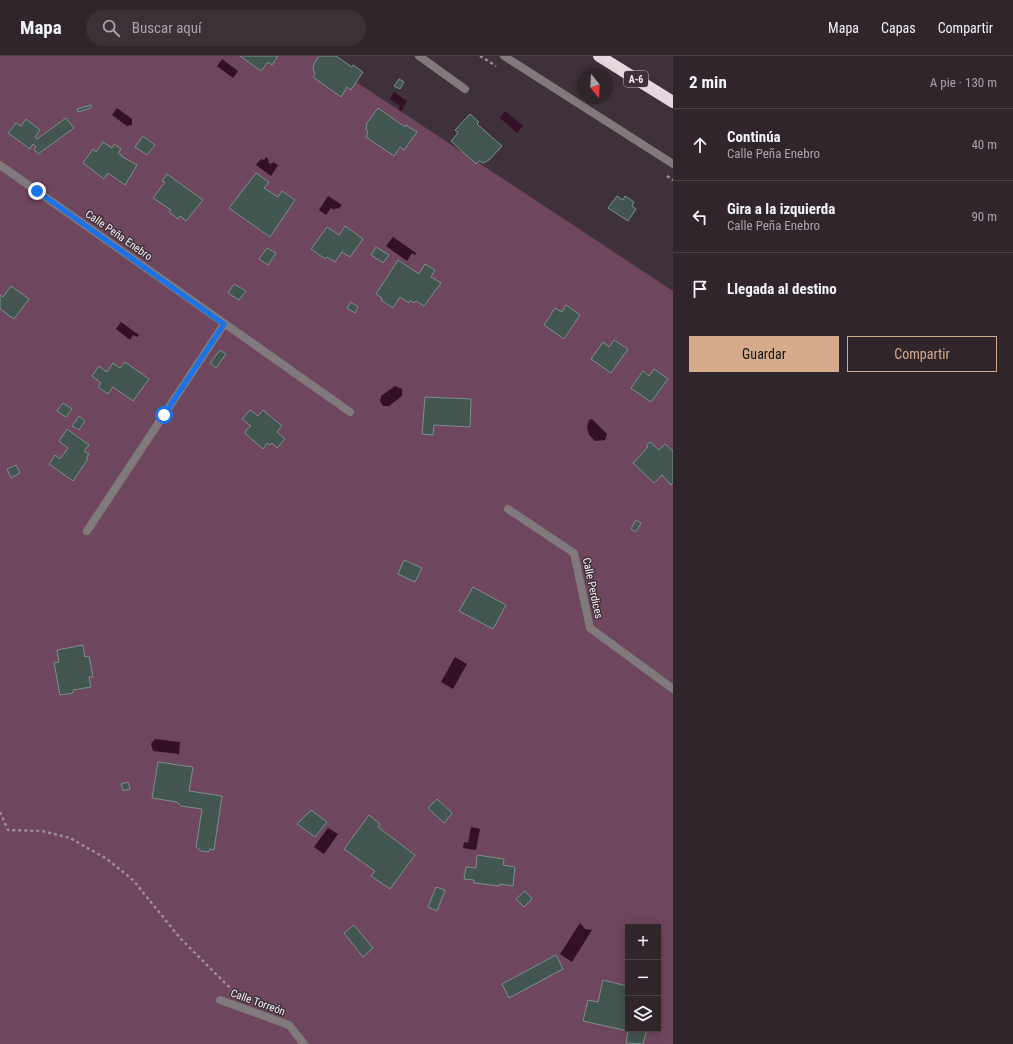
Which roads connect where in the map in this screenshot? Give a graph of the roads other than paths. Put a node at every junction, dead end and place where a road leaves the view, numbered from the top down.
1 (419, 56) edge
2 (504, 56) edge
3 (599, 56) edge
4 (465, 89) dead end
5 (673, 102) edge
6 (673, 164) edge
7 (0, 165) edge
8 (224, 324) junction
9 (350, 412) dead end
10 (508, 509) dead end
11 (87, 531) dead end
12 (673, 689) edge
13 (220, 1000) dead end
14 (304, 1044) edge

1 - 4 street
2 - 6 street
3 - 5 highway, A-6
7 - 8 street, Calle Peña Enebro
8 - 9 street, Calle Peña Enebro
8 - 11 street
10 - 12 street, Calle Perdices
13 - 14 street, Calle Torreón

